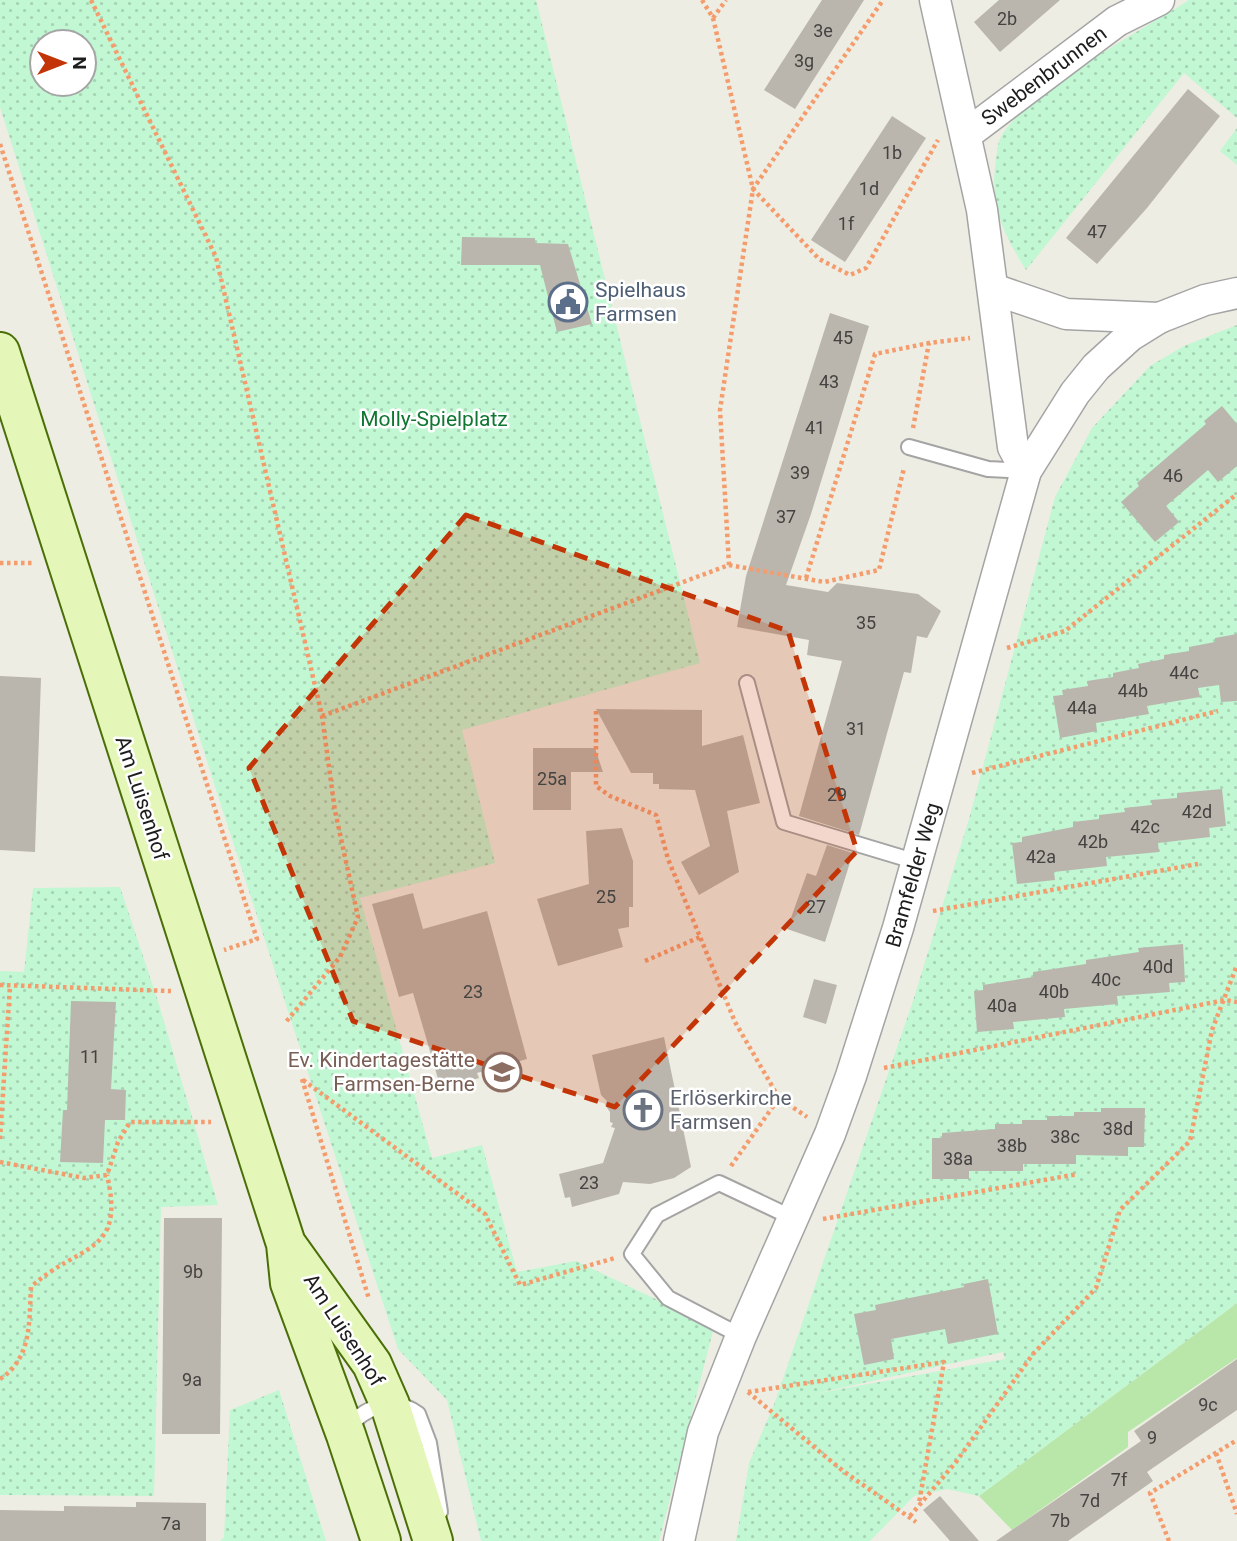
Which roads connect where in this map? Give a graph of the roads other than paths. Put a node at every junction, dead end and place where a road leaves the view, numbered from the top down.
1 (934, 0) edge
2 (1158, 0) edge
3 (967, 134) junction
4 (993, 289) junction
5 (1237, 293) edge
6 (1159, 318) junction
7 (0, 352) edge
8 (909, 446) road end
9 (1026, 471) junction
10 (747, 683) dead end
11 (917, 862) junction
12 (807, 1219) junction
13 (286, 1244) junction
14 (741, 1336) junction
15 (390, 1405) junction
16 (346, 1434) junction
17 (381, 1541) edge
18 (433, 1541) edge
19 (439, 1541) edge
20 (679, 1541) edge

1 - 3 street, Swebenbrunnen
2 - 3 street, Swebenbrunnen
3 - 4 street, Swebenbrunnen
4 - 6 street
4 - 9 street, Swebenbrunnen
5 - 6 street, Bramfelder Weg
6 - 9 street, Bramfelder Weg
7 - 13 main road, Am Luisenhof
8 - 9 lane
9 - 11 street, Bramfelder Weg
10 - 11 lane
11 - 12 street, Bramfelder Weg
12 - 14 street, Bramfelder Weg
12 - 14 lane
13 - 15 main road, Am Luisenhof
13 - 16 main road, Am Luisenhof
14 - 20 street, Bramfelder Weg
15 - 16 lane
15 - 18 main road, Am Luisenhof
15 - 19 lane
16 - 17 main road, Am Luisenhof

